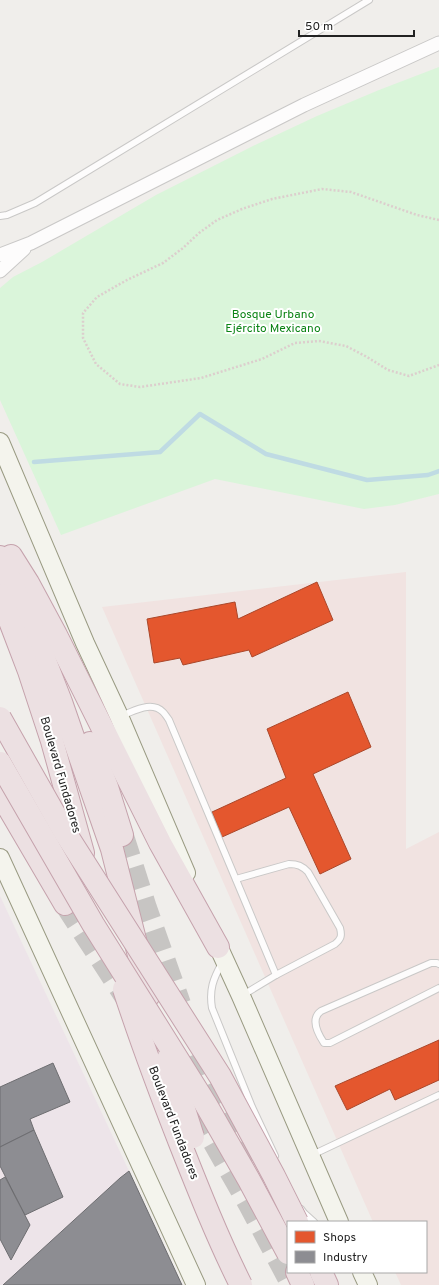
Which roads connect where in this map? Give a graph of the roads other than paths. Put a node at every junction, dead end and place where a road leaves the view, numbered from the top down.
1 (369, 0) edge
2 (439, 43) edge
3 (0, 216) edge
4 (31, 243) junction
5 (0, 255) edge
6 (0, 271) edge
7 (1, 445) edge
8 (0, 542) edge
9 (0, 557) edge
10 (0, 595) edge
11 (120, 716) junction
12 (0, 718) edge
13 (0, 763) edge
14 (0, 793) edge
15 (123, 836) tunnel mouth
16 (0, 858) edge
17 (236, 879) junction
18 (65, 904) tunnel mouth
19 (221, 953) junction
20 (439, 964) edge
21 (276, 975) junction
22 (439, 988) edge
23 (241, 996) junction
24 (439, 1095) edge
25 (309, 1156) junction
26 (278, 1162) dead end
27 (298, 1213) edge
28 (313, 1221) edge
29 (339, 1221) edge
30 (287, 1251) edge
31 (297, 1273) edge
32 (322, 1273) edge
33 (362, 1273) edge
34 (196, 1285) edge
35 (241, 1285) edge
36 (250, 1285) edge
37 (303, 1285) edge
38 (328, 1285) edge
39 (368, 1285) edge

1 - 3 lane
2 - 4 street
4 - 5 street
4 - 6 street
7 - 11 main road
8 - 19 highway
9 - 15 highway
9 - 36 highway, bridge
10 - 35 highway, Boulevard Fundadores, bridge
11 - 17 lane
11 - 19 main road
12 - 27 highway, bridge
13 - 30 highway, bridge
14 - 18 highway
16 - 34 main road
17 - 21 lane
17 - 21 lane
19 - 23 main road
19 - 26 lane
20 - 22 lane
21 - 23 lane
23 - 25 main road
24 - 25 lane
25 - 29 main road
27 - 28 lane
31 - 37 highway
32 - 38 highway
33 - 39 main road

